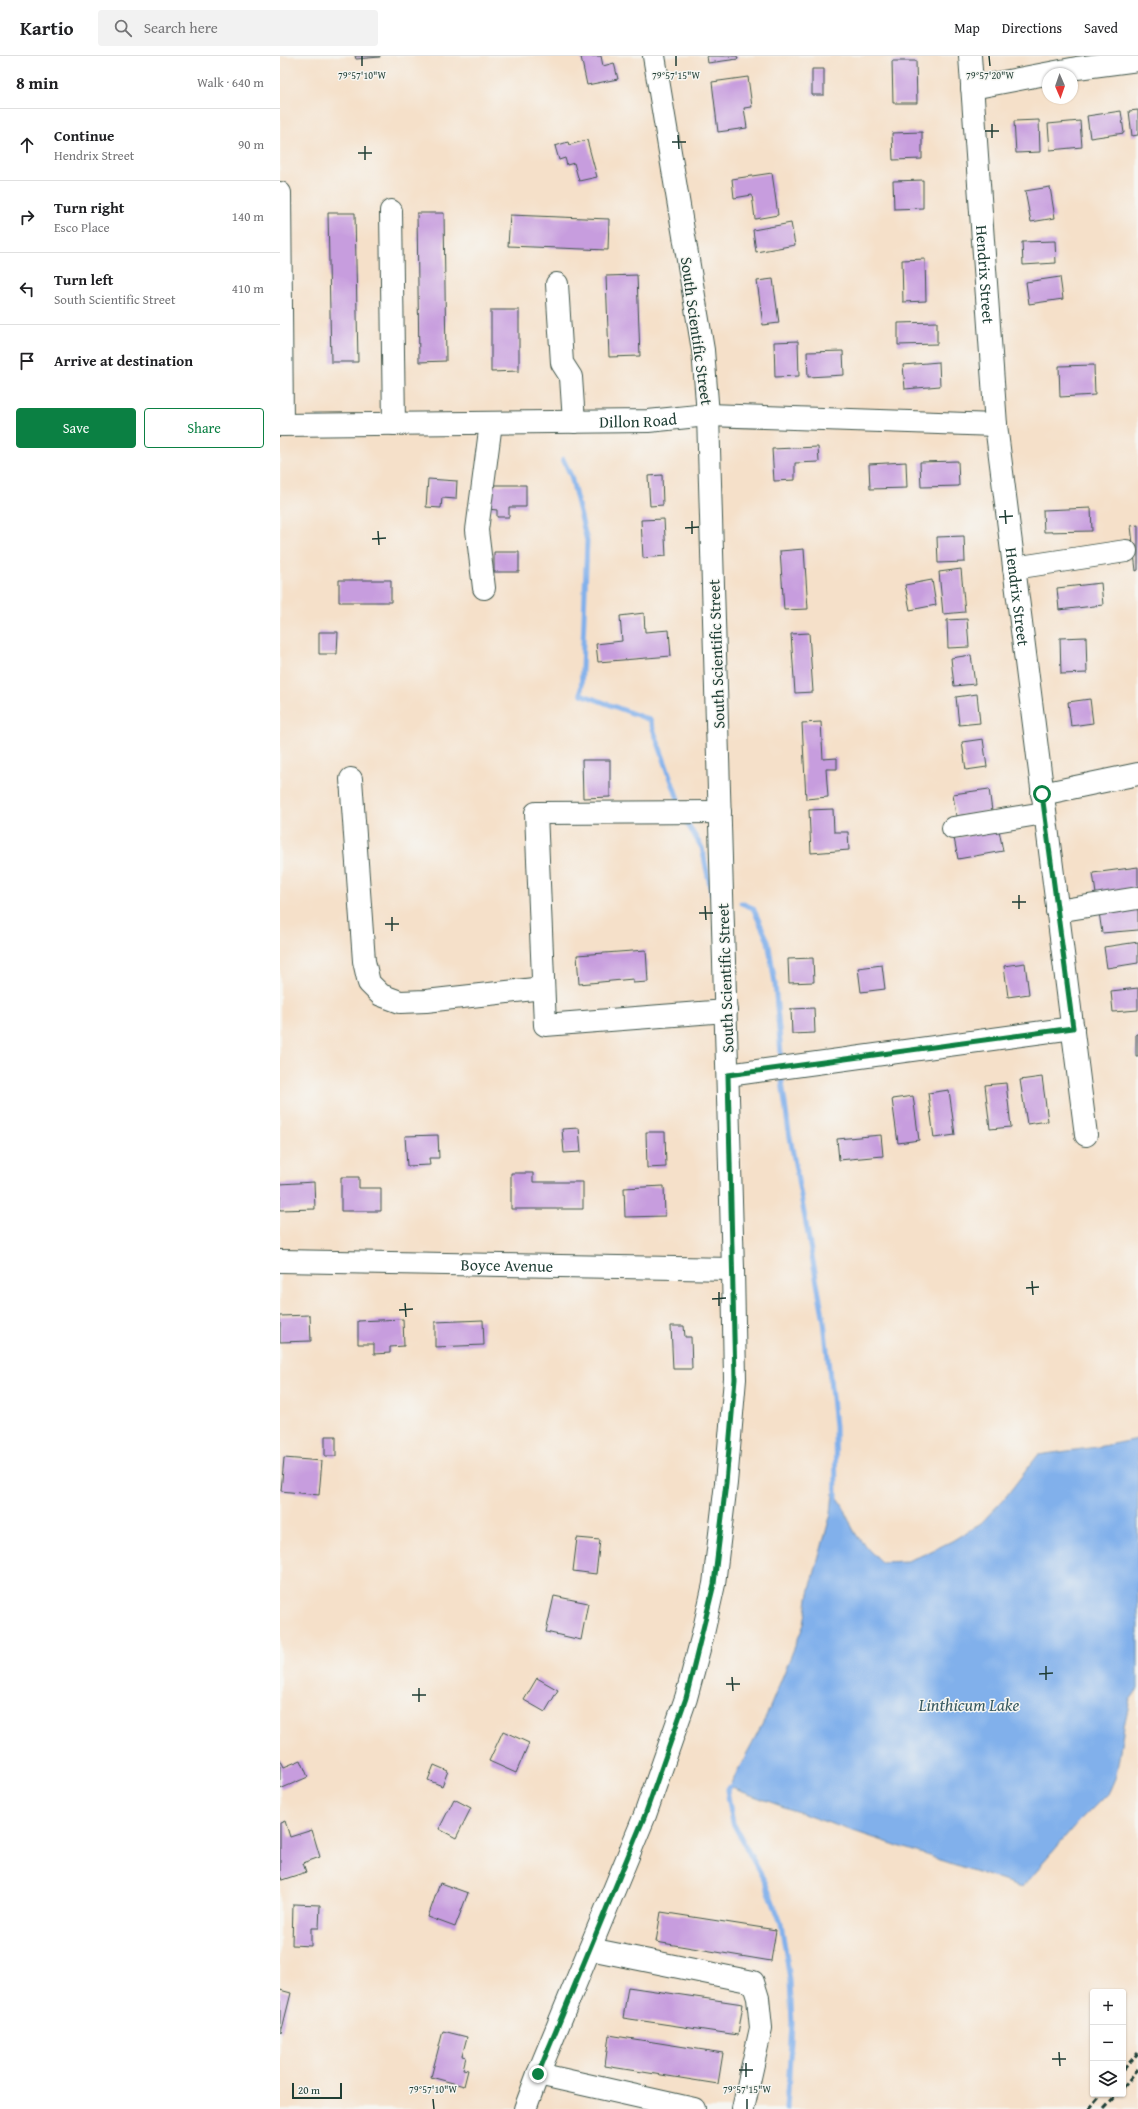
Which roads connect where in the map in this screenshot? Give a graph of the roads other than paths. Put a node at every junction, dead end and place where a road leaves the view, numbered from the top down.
1 (654, 56) edge
2 (970, 56) edge
3 (1138, 60) edge
4 (972, 88) junction
5 (280, 193) edge
6 (391, 211) dead end
7 (557, 284) dead end
8 (708, 414) junction
9 (574, 422) junction
10 (491, 423) junction
11 (394, 424) junction
12 (281, 425) edge
13 (996, 425) junction
14 (1126, 551) dead end
15 (1014, 568) junction
16 (484, 588) dead end
17 (1138, 774) edge
18 (351, 779) dead end
19 (1043, 804) junction
20 (720, 812) junction
21 (953, 828) dead end
22 (1138, 898) edge
23 (1057, 911) junction
24 (543, 988) junction
25 (726, 1011) junction
26 (1073, 1028) junction
27 (728, 1075) junction
28 (1086, 1135) dead end
29 (280, 1261) edge
30 (734, 1269) junction
31 (590, 1949) junction
32 (538, 2074) junction
33 (525, 2109) edge
34 (694, 2109) edge
35 (743, 2109) edge

1 - 8 street, South Scientific Street
2 - 4 street, Hendrix Street
3 - 4 street
4 - 13 street, Hendrix Street
5 - 12 street
6 - 11 street
7 - 9 street
8 - 9 street, Dillon Road
8 - 13 street, Dillon Road
8 - 20 street, South Scientific Street
9 - 10 street, Dillon Road
10 - 11 street, Dillon Road
10 - 16 street
11 - 12 street, Dillon Road
13 - 15 street, Hendrix Street
14 - 15 street
15 - 19 street, Hendrix Street
17 - 19 street
18 - 24 street
19 - 21 street
19 - 23 street, Hendrix Street
20 - 24 street
20 - 25 street, South Scientific Street
22 - 23 street
23 - 26 street, Hendrix Street
24 - 25 street
25 - 27 street, South Scientific Street
26 - 27 street
26 - 28 street, Hendrix Street
27 - 30 street, South Scientific Street
29 - 30 street, Boyce Avenue
30 - 31 street, South Scientific Street
31 - 32 street, South Scientific Street
31 - 35 street
32 - 33 street, South Scientific Street
32 - 34 street

